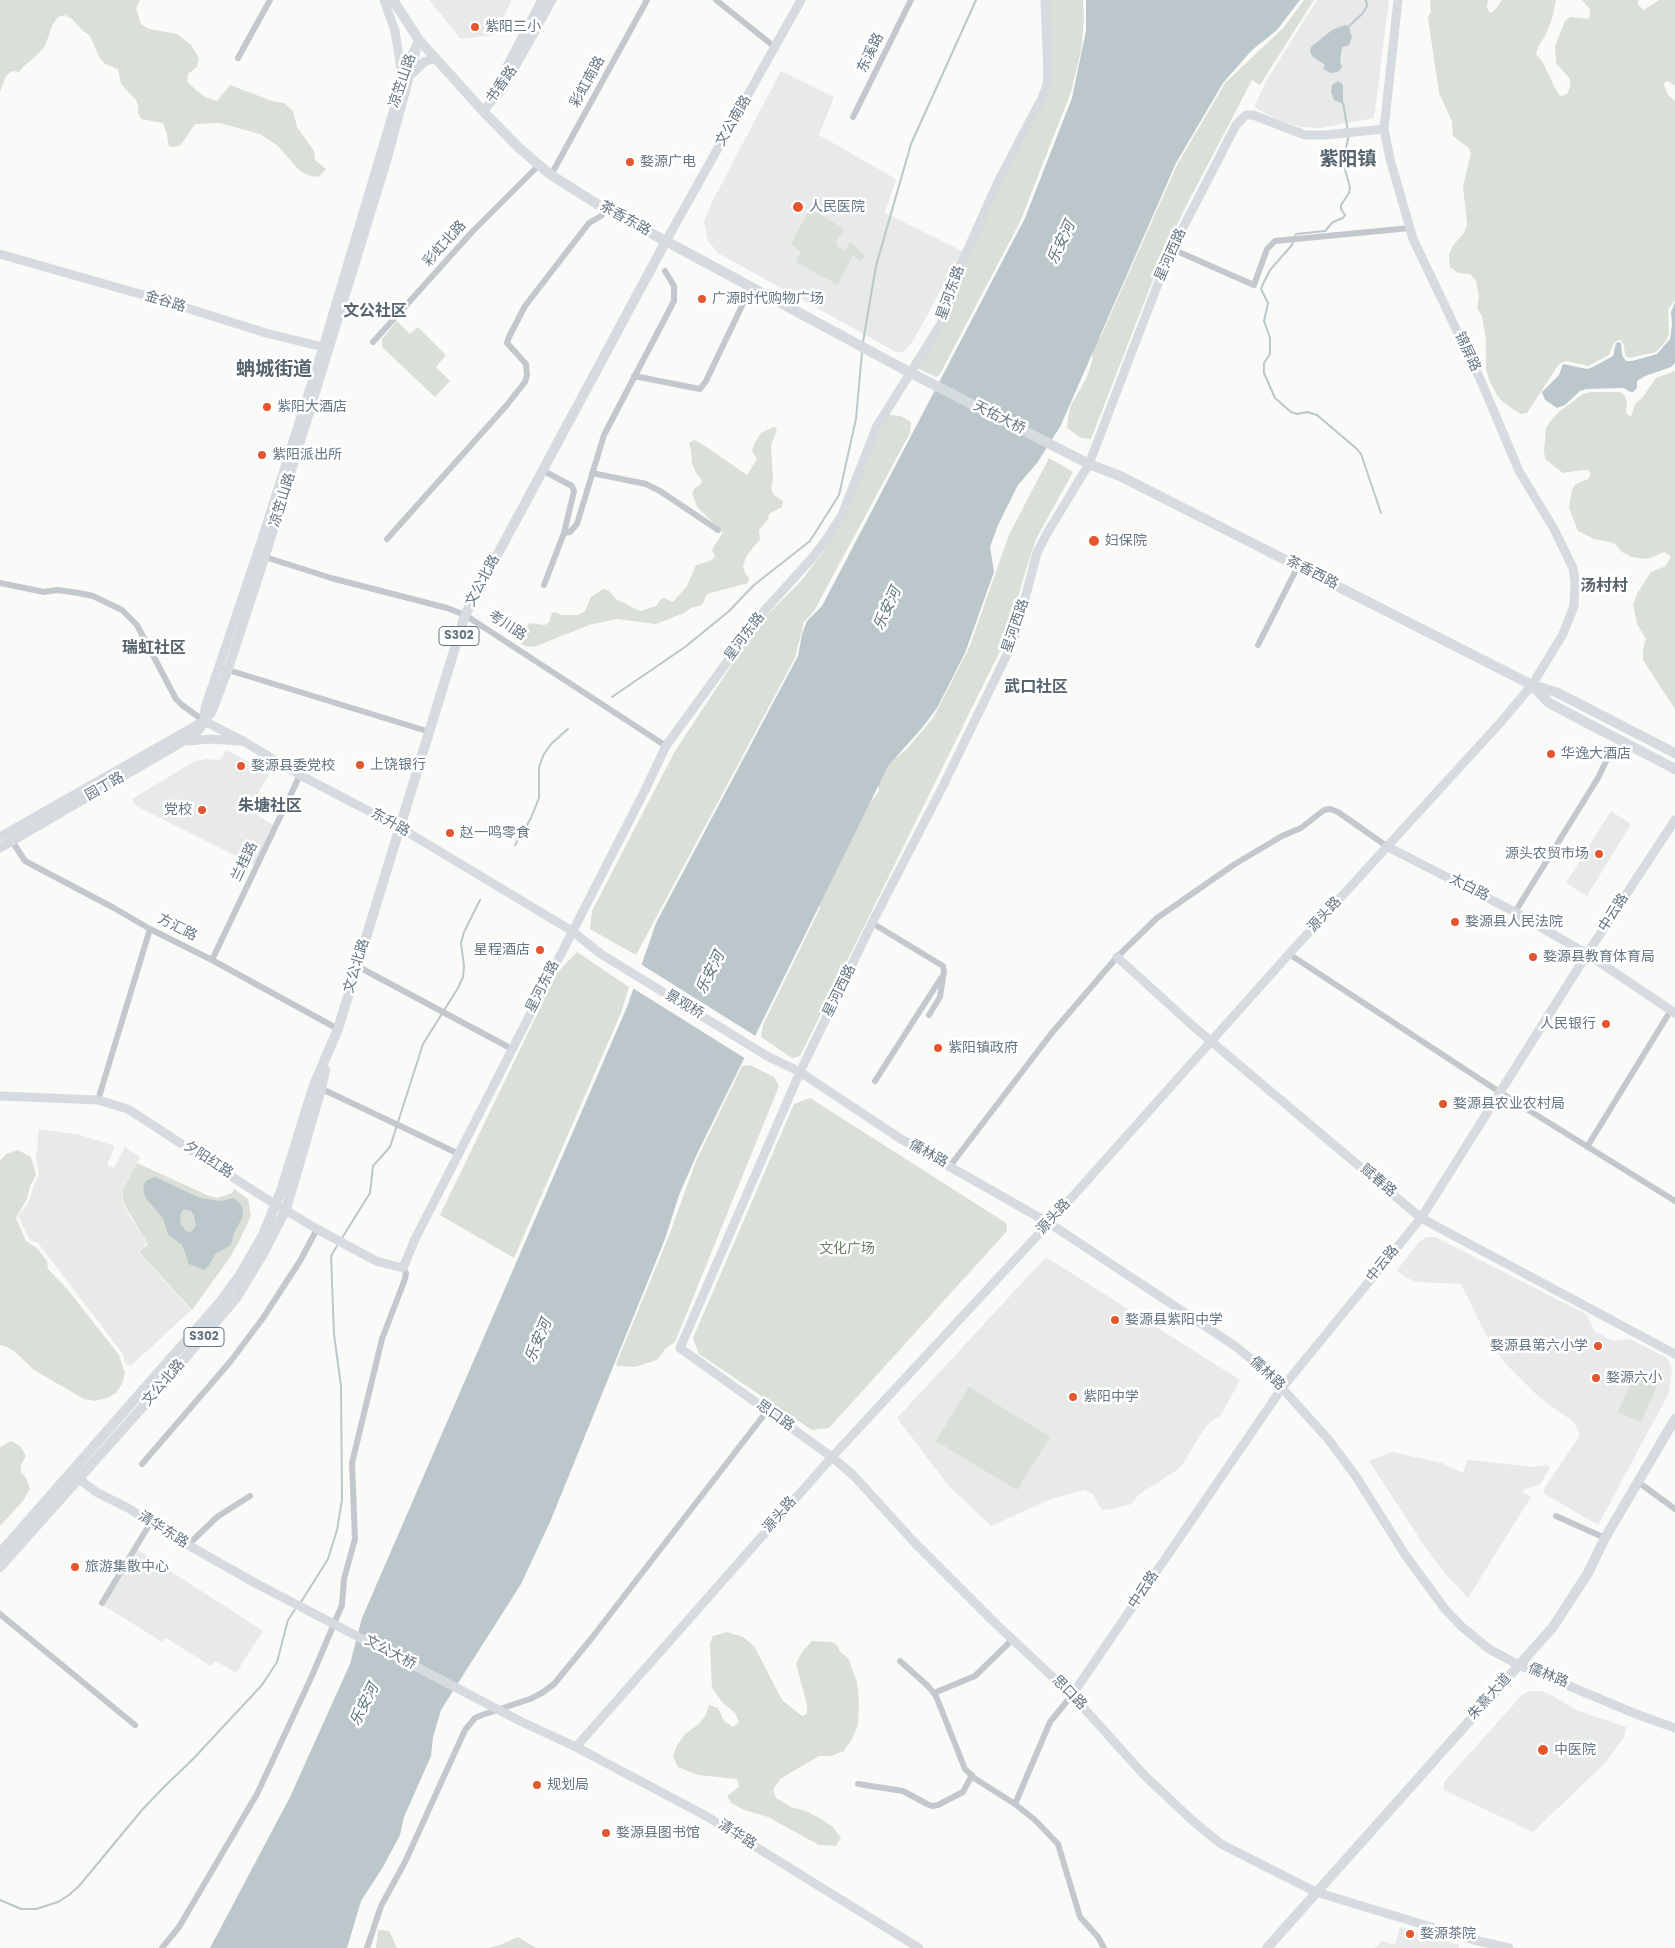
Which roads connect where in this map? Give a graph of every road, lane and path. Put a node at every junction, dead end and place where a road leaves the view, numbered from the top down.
1 (270, 0) edge
2 (384, 0) edge
3 (393, 0) edge
4 (542, 0) edge
5 (552, 0) edge
6 (647, 0) edge
7 (716, 0) edge
8 (801, 0) edge
9 (911, 0) edge
10 (1045, 0) edge
11 (1398, 0) edge
12 (419, 40) junction
13 (776, 48) junction
14 (238, 58) dead end
15 (435, 58) junction
16 (406, 81) junction
17 (483, 111) junction
18 (853, 117) dead end
19 (1384, 129) junction
20 (538, 165) junction
21 (551, 175) junction
22 (607, 209) junction
23 (1410, 228) junction
24 (666, 242) junction
25 (1172, 249) junction
26 (0, 254) edge
27 (665, 272) dead end
28 (751, 287) junction
29 (373, 342) dead end
30 (326, 348) junction
31 (909, 372) junction
32 (634, 376) junction
33 (1089, 464) junction
34 (542, 470) junction
35 (592, 473) junction
36 (718, 530) dead end
37 (564, 533) junction
38 (387, 539) dead end
39 (261, 556) junction
40 (1298, 566) junction
41 (0, 583) edge
42 (544, 585) dead end
43 (465, 615) junction
44 (1258, 646) dead end
45 (223, 668) junction
46 (1532, 686) junction
47 (204, 721) junction
48 (430, 732) junction
49 (243, 741) junction
50 (183, 742) junction
51 (666, 746) junction
52 (1612, 749) dead end
53 (1675, 753) edge
54 (1675, 769) edge
55 (300, 775) junction
56 (1675, 820) edge
57 (399, 827) junction
58 (0, 837) edge
59 (12, 841) junction
60 (1388, 847) junction
61 (0, 848) edge
62 (1515, 912) junction
63 (872, 923) junction
64 (150, 929) junction
65 (572, 931) junction
66 (1289, 954) junction
67 (1587, 954) junction
68 (1117, 958) junction
69 (212, 960) junction
70 (357, 966) junction
71 (943, 975) junction
72 (1673, 1011) edge
73 (930, 1014) dead end
74 (338, 1029) junction
75 (1211, 1041) junction
76 (512, 1048) junction
77 (800, 1072) junction
78 (875, 1082) dead end
79 (318, 1087) junction
80 (1501, 1093) junction
81 (0, 1096) edge
82 (98, 1100) junction
83 (1587, 1147) junction
84 (459, 1154) junction
85 (950, 1166) junction
86 (1675, 1201) edge
87 (277, 1204) junction
88 (286, 1210) junction
89 (1421, 1218) junction
90 (1049, 1223) junction
91 (317, 1229) junction
92 (403, 1268) junction
93 (680, 1348) joint
94 (1675, 1354) edge
95 (1282, 1388) junction
96 (767, 1411) junction
97 (1675, 1419) edge
98 (832, 1456) junction
99 (142, 1464) dead end
100 (75, 1475) junction
101 (1638, 1482) junction
102 (250, 1496) dead end
103 (1675, 1509) edge
104 (1556, 1516) dead end
105 (151, 1522) junction
106 (1605, 1538) junction
107 (188, 1546) junction
108 (0, 1553) edge
109 (0, 1567) edge
110 (257, 1584) joint
111 (102, 1603) dead end
112 (0, 1614) edge
113 (1013, 1639) junction
114 (900, 1661) dead end
115 (1519, 1665) junction
116 (934, 1693) junction
117 (1072, 1695) junction
118 (522, 1722) joint
119 (135, 1725) dead end
120 (1675, 1728) edge
121 (576, 1747) junction
122 (972, 1775) junction
123 (858, 1784) dead end
124 (1015, 1804) junction
125 (1316, 1892) junction
126 (162, 1948) edge
127 (366, 1948) edge
128 (919, 1948) edge
129 (1104, 1948) edge
130 (1267, 1948) edge
131 (1508, 1948) edge

1 - 14 street
2 - 16 street
3 - 12 main road, 茶香东路
4 - 17 street, 书香路
5 - 17 street, 书香路
6 - 21 street, 彩虹南路
7 - 13 street
8 - 13 street, 文公南路
9 - 18 street, 东溪路
10 - 31 street, 星河东路
11 - 19 street, 锦屏路
12 - 15 main road, 茶香东路
12 - 16 street, 凉笠山路
13 - 24 street, 文公南路
15 - 16 street
15 - 17 main road, 茶香东路
16 - 30 street, 凉笠山路
17 - 20 main road, 茶香东路
19 - 23 street, 锦屏路
19 - 25 street, 星河西路
20 - 21 main road, 茶香东路
20 - 29 street, 彩虹北路
21 - 22 main road, 茶香东路
22 - 24 main road, 茶香东路
22 - 38 street
23 - 25 street
23 - 46 street, 锦屏路
24 - 28 main road, 茶香东路
24 - 34 main road, 文公北路 / S302
25 - 33 street, 星河西路
26 - 30 street, 金谷路
27 - 32 street
28 - 31 main road, 茶香东路
28 - 32 street
30 - 39 street, 凉笠山路
31 - 33 main road, 天佑大桥
31 - 51 street, 星河东路
32 - 35 street
33 - 40 main road, 茶香西路
33 - 63 street, 星河西路
34 - 37 street
34 - 43 main road, 文公北路 / S302
35 - 36 street
35 - 37 street
37 - 42 street
39 - 43 street, 考川路
39 - 45 street, 凉笠山路
40 - 44 street
40 - 46 main road, 茶香西路
41 - 47 street
43 - 48 main road, 文公北路 / S302
43 - 51 street, 考川路
45 - 47 street, 凉笠山路
45 - 48 street
46 - 53 main road
46 - 54 main road
46 - 60 street, 源头路
47 - 49 street, 东升路 / 东升路
47 - 50 street, 园丁路
47 - 58 street
48 - 57 main road, 文公北路 / S302
49 - 50 street
49 - 55 street, 东升路 / 东升路
50 - 59 street, 园丁路
51 - 65 street, 星河东路
52 - 62 street
55 - 57 street, 东升路 / 东升路
55 - 69 street, 兰桂路
56 - 67 street, 中云路
57 - 65 street, 东升路 / 东升路
57 - 70 main road, 文公北路 / S302
59 - 61 street, 园丁路
59 - 64 street, 方汇路
60 - 62 street, 太白路
60 - 66 street, 源头路
60 - 68 street
62 - 67 street, 太白路
63 - 71 street
63 - 77 street, 星河西路
64 - 69 street, 方汇路
64 - 82 street
65 - 76 street, 星河东路
65 - 77 street, 景观桥
66 - 75 street, 源头路
66 - 80 street
67 - 72 street, 太白路
67 - 80 street, 中云路
68 - 75 street, 赋春路
68 - 85 street
69 - 74 street, 方汇路
70 - 74 main road, 文公北路 / S302
70 - 76 street
71 - 73 street
71 - 78 street
72 - 83 street
74 - 79 main road, 文公北路 / S302
75 - 89 street, 赋春路
75 - 90 street, 源头路
76 - 84 street, 星河东路
77 - 85 street, 儒林路
77 - 93 street, 星河西路
79 - 84 street
79 - 87 main road, 文公北路 / S302
79 - 88 main road, 文公北路 / S302
80 - 83 street
80 - 89 street, 中云路
81 - 82 street, 夕阳红路
82 - 87 street, 夕阳红路
83 - 86 street
84 - 92 street, 星河东路
85 - 90 street, 儒林路
87 - 88 street, 夕阳红路
87 - 100 main road, 文公北路 / S302
88 - 91 street, 夕阳红路
88 - 100 main road, 文公北路 / S302
89 - 94 street, 赋春路
89 - 95 street, 中云路
90 - 95 street, 儒林路
90 - 98 street, 源头路
91 - 92 street, 夕阳红路
91 - 99 street
92 - 126 street
93 - 96 street, 思口路
95 - 115 street, 儒林路
95 - 117 street, 中云路
96 - 98 street, 思口路
96 - 127 street
97 - 101 main road, 朱熹大道
98 - 113 street, 思口路
98 - 121 street, 源头路
100 - 105 street, 清华东路
100 - 108 main road, 文公北路 / S302
100 - 109 main road, 文公北路 / S302
101 - 103 street
101 - 106 main road, 朱熹大道
102 - 107 street
104 - 106 street
105 - 107 street, 清华东路
105 - 111 street
106 - 115 main road, 朱熹大道
107 - 110 street, 清华东路
110 - 118 street, 文公大桥
112 - 119 street
113 - 116 street
113 - 117 street, 思口路
114 - 116 street
115 - 120 street, 儒林路
115 - 125 main road, 朱熹大道
116 - 122 street
117 - 124 street
117 - 125 street, 思口路
118 - 121 street, 清华路
121 - 128 street, 清华路
122 - 123 street
122 - 124 street
124 - 129 street
125 - 130 main road, 朱熹大道
125 - 131 street, 思口路

